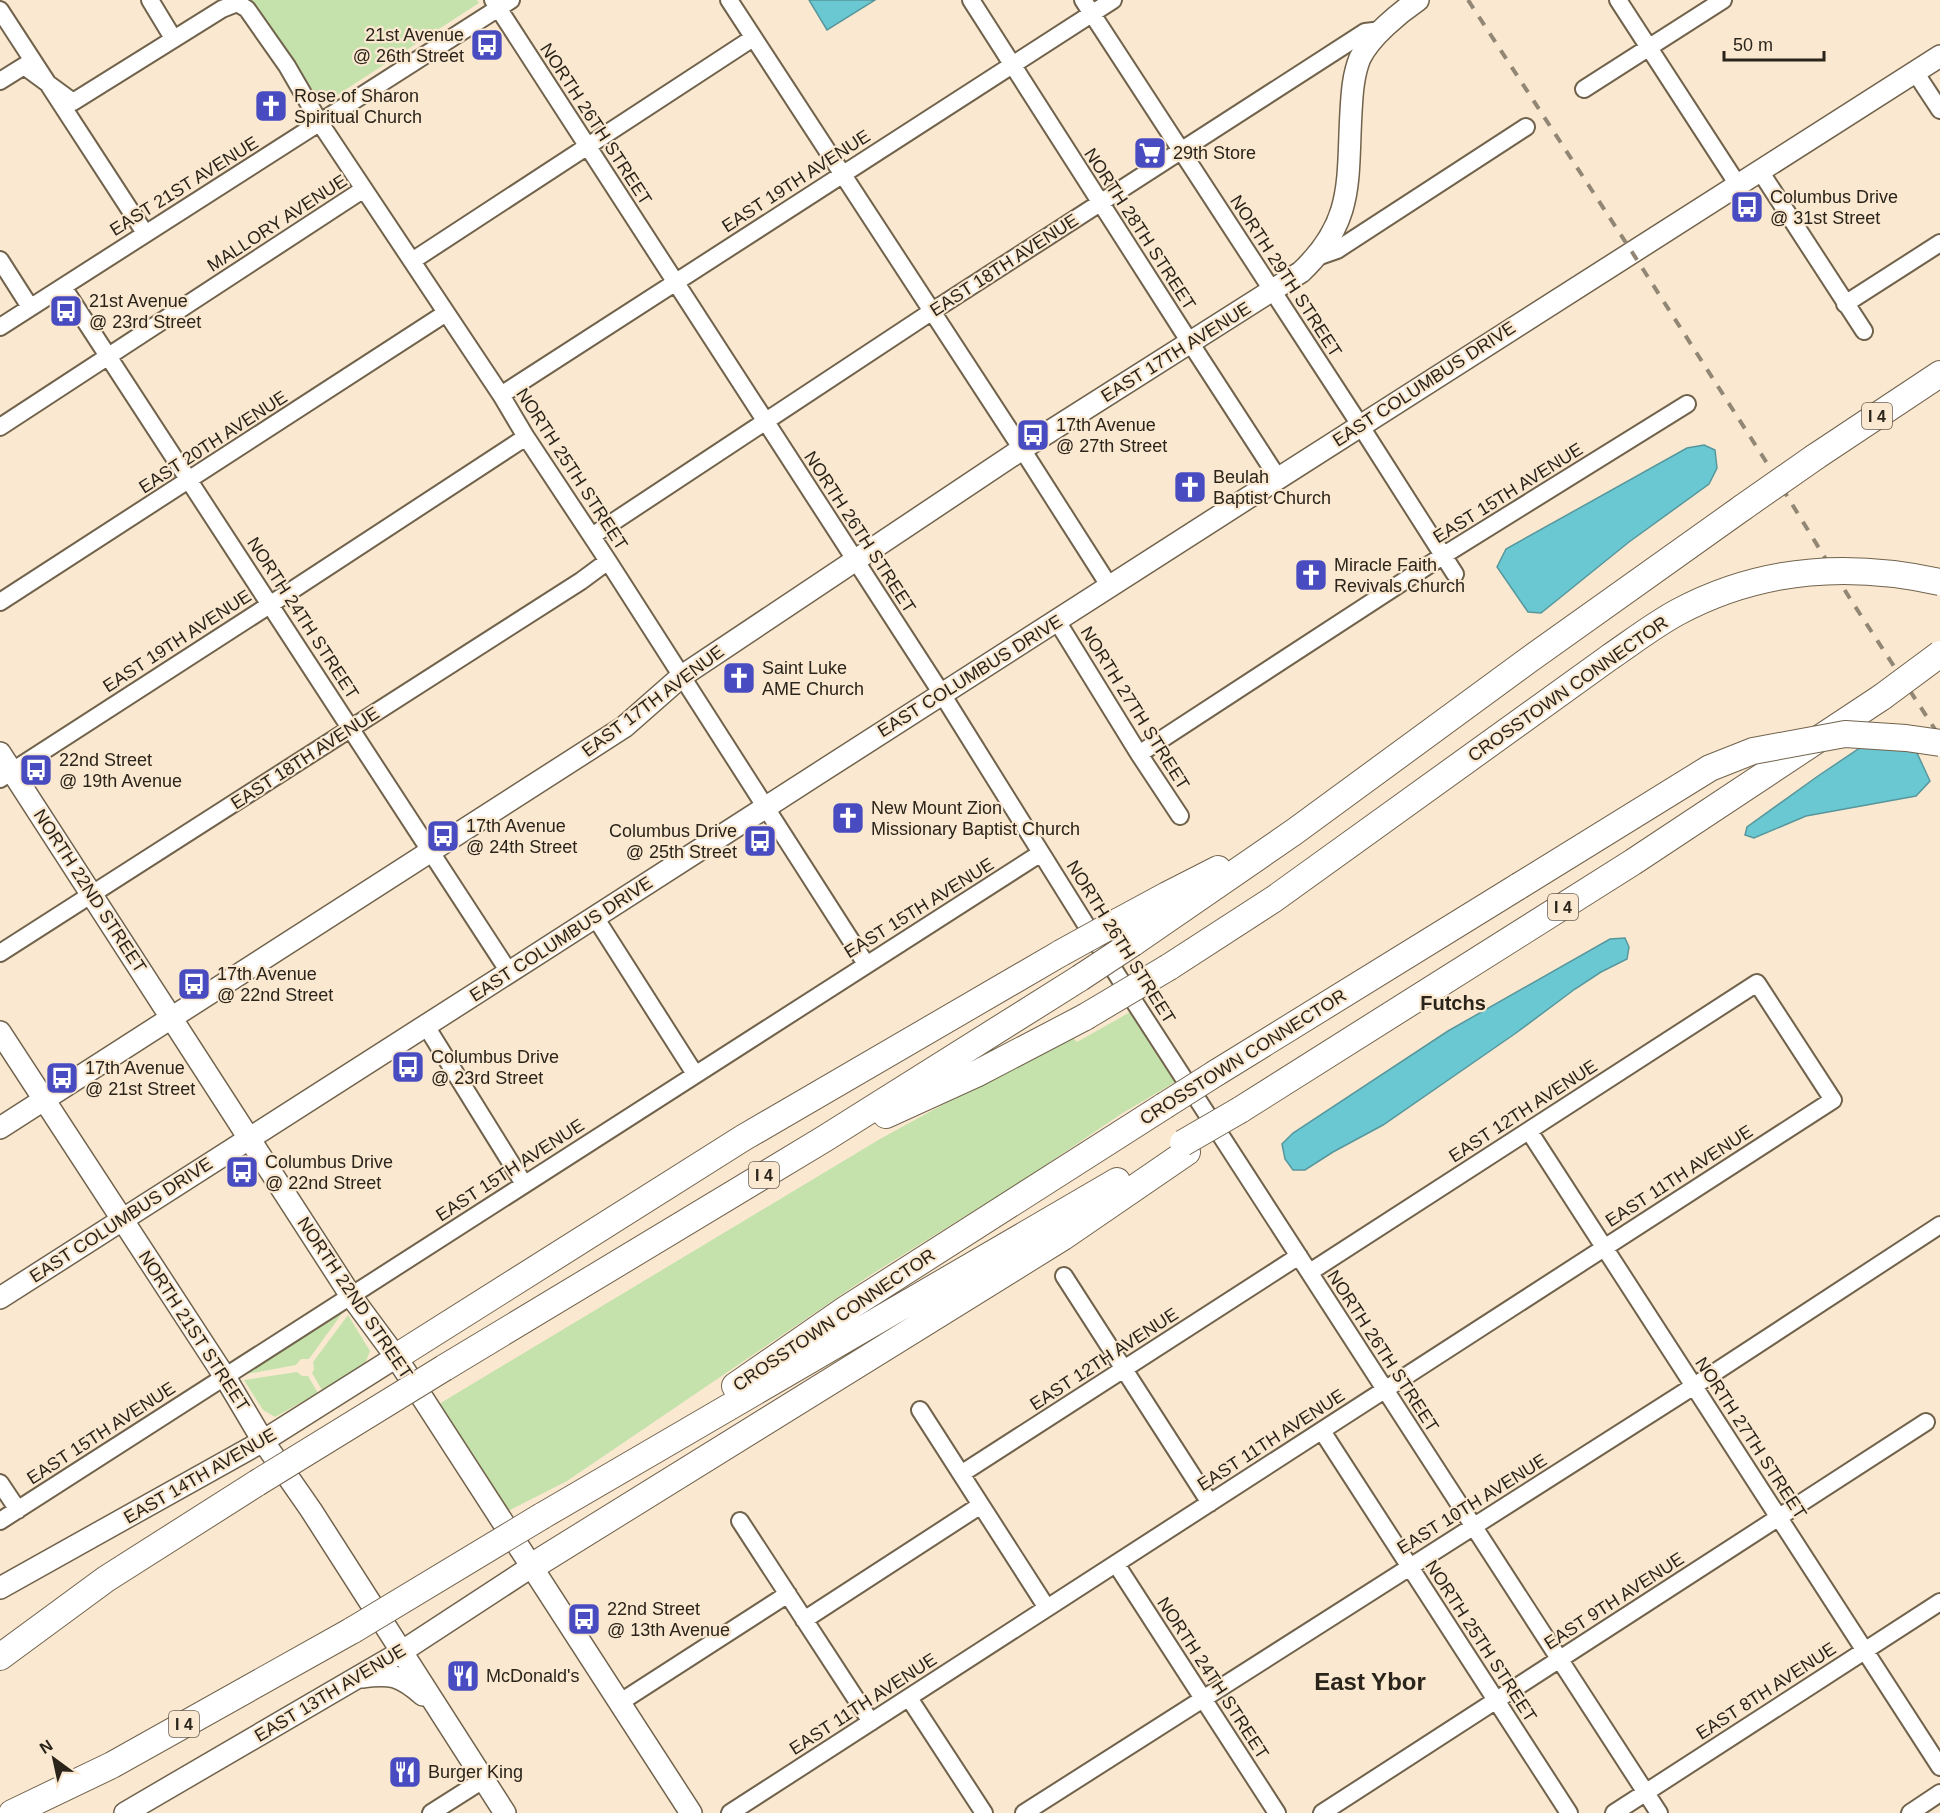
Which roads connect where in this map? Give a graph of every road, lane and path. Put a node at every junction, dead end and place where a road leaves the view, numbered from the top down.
1 (150, 0) edge
2 (729, 0) edge
3 (971, 0) edge
4 (1113, 0) edge
5 (1418, 0) edge
6 (1618, 0) edge
7 (1723, 0) edge
8 (501, 3) edge
9 (1087, 7) edge
10 (0, 10) edge
11 (1382, 30) junction
12 (173, 38) junction
13 (753, 38) junction
14 (1649, 47) junction
15 (1940, 56) edge
16 (1013, 64) junction
17 (1915, 72) junction
18 (0, 81) edge
19 (48, 85) junction
20 (1584, 89) dead end
21 (1940, 110) edge
22 (320, 123) junction
23 (1526, 127) dead end
24 (586, 146) junction
25 (1182, 151) junction
26 (1760, 171) junction
27 (842, 174) junction
28 (1738, 185) junction
29 (364, 189) junction
30 (1100, 203) junction
31 (145, 233) junction
32 (1940, 243) edge
33 (1317, 258) junction
34 (0, 260) edge
35 (412, 261) junction
36 (674, 282) junction
37 (63, 287) junction
38 (1273, 291) junction
39 (1845, 304) junction
40 (30, 307) junction
41 (932, 312) junction
42 (446, 313) junction
43 (0, 327) edge
44 (1864, 331) dead end
45 (1190, 342) junction
46 (108, 357) junction
47 (1940, 374) edge
48 (501, 395) junction
49 (1687, 404) dead end
50 (766, 420) junction
51 (1360, 425) junction
52 (0, 427) edge
53 (526, 437) junction
54 (1022, 449) junction
55 (1278, 478) junction
56 (189, 481) junction
57 (592, 536) junction
58 (1444, 555) junction
59 (608, 561) junction
60 (855, 561) junction
61 (1455, 574) dead end
62 (1940, 582) edge
63 (1110, 587) junction
64 (0, 602) edge
65 (271, 604) junction
66 (1057, 621) junction
67 (1940, 654) edge
68 (682, 676) junction
69 (942, 694) junction
70 (351, 728) junction
71 (1940, 743) edge
72 (0, 753) edge
73 (1139, 753) junction
74 (6, 775) edge
75 (766, 807) junction
76 (1180, 816) dead end
77 (1294, 832) junction
78 (431, 852) junction
79 (1041, 853) junction
80 (92, 894) junction
81 (594, 917) junction
82 (0, 953) edge
83 (866, 964) junction
84 (509, 972) junction
85 (1757, 983) joint
86 (172, 1017) junction
87 (426, 1026) junction
88 (0, 1032) edge
89 (695, 1074) junction
90 (44, 1099) junction
91 (0, 1128) edge
92 (1529, 1131) junction
93 (250, 1137) junction
94 (824, 1139) junction
95 (1185, 1147) junction
96 (524, 1184) junction
97 (123, 1220) junction
98 (1940, 1225) edge
99 (1605, 1248) junction
100 (1299, 1256) junction
101 (1310, 1272) junction
102 (1064, 1276) dead end
103 (351, 1296) junction
104 (0, 1298) edge
105 (396, 1357) junction
106 (1124, 1369) junction
107 (225, 1377) junction
108 (1694, 1386) junction
109 (1385, 1390) junction
110 (920, 1410) dead end
111 (1926, 1422) dead end
112 (1322, 1431) junction
113 (263, 1441) junction
114 (961, 1474) junction
115 (0, 1483) edge
116 (587, 1490) junction
117 (1210, 1503) junction
118 (981, 1505) junction
119 (18, 1510) junction
120 (1779, 1518) junction
121 (0, 1521) edge
122 (740, 1521) dead end
123 (1474, 1526) junction
124 (1116, 1564) junction
125 (1410, 1566) junction
126 (531, 1567) junction
127 (0, 1588) edge
128 (788, 1594) junction
129 (1940, 1602) edge
130 (1047, 1608) junction
131 (804, 1620) junction
132 (1865, 1651) junction
133 (400, 1652) junction
134 (0, 1657) edge
135 (1560, 1659) junction
136 (356, 1678) junction
137 (909, 1698) junction
138 (1203, 1698) junction
139 (1496, 1700) junction
140 (620, 1703) junction
141 (437, 1707) junction
142 (871, 1722) junction
143 (1940, 1767) edge
144 (483, 1779) junction
145 (1646, 1792) junction
146 (1940, 1793) edge
147 (12, 1813) edge
148 (125, 1813) edge
149 (431, 1813) edge
150 (505, 1813) edge
151 (691, 1813) edge
152 (730, 1813) edge
153 (984, 1813) edge
154 (1024, 1813) edge
155 (1277, 1813) edge
156 (1322, 1813) edge
157 (1569, 1813) edge
158 (1614, 1813) edge
159 (1659, 1813) edge
160 (1910, 1813) edge

1 - 12 street
2 - 13 street
3 - 16 street, NORTH 28TH STREET
4 - 9 street, EAST 19TH AVENUE
5 - 11 main road, EAST 18TH AVENUE
6 - 14 street
7 - 14 street
8 - 22 street, EAST 21ST AVENUE
8 - 24 street, NORTH 26TH STREET
9 - 16 street, EAST 19TH AVENUE
9 - 25 street, NORTH 29TH STREET
10 - 19 street
11 - 25 street, EAST 18TH AVENUE
11 - 33 main road, EAST 17TH AVENUE
12 - 19 street
12 - 22 street, NORTH 25TH STREET
13 - 24 street
13 - 27 street
14 - 20 street
14 - 28 street
15 - 17 main road, EAST COLUMBUS DRIVE
16 - 27 street, EAST 19TH AVENUE
16 - 30 street, NORTH 28TH STREET
17 - 21 street
17 - 26 main road, EAST COLUMBUS DRIVE
18 - 19 street
19 - 31 street
22 - 29 street, NORTH 25TH STREET
22 - 31 street, EAST 21ST AVENUE
23 - 33 street
24 - 35 street
24 - 36 street, NORTH 26TH STREET
25 - 30 street, EAST 18TH AVENUE
25 - 38 street, NORTH 29TH STREET
26 - 28 main road, EAST COLUMBUS DRIVE
26 - 39 street
27 - 36 street, EAST 19TH AVENUE
27 - 41 street
28 - 51 main road, EAST COLUMBUS DRIVE
29 - 35 street, NORTH 25TH STREET
29 - 46 street, MALLORY AVENUE
30 - 41 street, EAST 18TH AVENUE
30 - 45 street, NORTH 28TH STREET
31 - 37 street, EAST 21ST AVENUE
32 - 39 street
33 - 38 main road, EAST 17TH AVENUE
34 - 40 street
35 - 42 street, NORTH 25TH STREET
36 - 48 street, EAST 19TH AVENUE
36 - 50 street, NORTH 26TH STREET
37 - 40 street, EAST 21ST AVENUE
37 - 46 street, NORTH 24TH STREET
38 - 45 main road, EAST 17TH AVENUE
38 - 51 street, NORTH 29TH STREET
39 - 44 street
40 - 43 street, EAST 21ST AVENUE
41 - 50 street, EAST 18TH AVENUE
41 - 54 street
42 - 48 street, NORTH 25TH STREET
42 - 56 street, EAST 20TH AVENUE
45 - 54 main road, EAST 17TH AVENUE
45 - 55 street, NORTH 28TH STREET
46 - 52 street, MALLORY AVENUE
46 - 56 street, NORTH 24TH STREET
47 - 77 highway, I 4, bridge
48 - 53 street, NORTH 25TH STREET
49 - 58 street, EAST 15TH AVENUE
50 - 57 street, EAST 18TH AVENUE
50 - 60 street, NORTH 26TH STREET
51 - 55 main road, EAST COLUMBUS DRIVE
51 - 58 street, NORTH 29TH STREET
53 - 57 street, NORTH 25TH STREET
53 - 65 street, EAST 19TH AVENUE
54 - 60 main road, EAST 17TH AVENUE
54 - 63 street
55 - 63 main road, EAST COLUMBUS DRIVE
56 - 64 street, EAST 20TH AVENUE
56 - 65 street, NORTH 24TH STREET
57 - 59 street, NORTH 25TH STREET
58 - 61 street, NORTH 29TH STREET
58 - 73 street, EAST 15TH AVENUE
59 - 68 street, NORTH 25TH STREET
59 - 70 street, EAST 18TH AVENUE
60 - 68 main road, EAST 17TH AVENUE
60 - 69 street, NORTH 26TH STREET
62 - 94 highway, CROSSTOWN CONNECTOR, bridge
63 - 66 main road, EAST COLUMBUS DRIVE
65 - 70 street, NORTH 24TH STREET
65 - 74 street, EAST 19TH AVENUE
66 - 69 main road, EAST COLUMBUS DRIVE
66 - 73 street, NORTH 27TH STREET
67 - 95 highway, I 4, bridge
68 - 75 street, NORTH 25TH STREET
68 - 78 main road, EAST 17TH AVENUE
69 - 75 main road, EAST COLUMBUS DRIVE
69 - 79 street, NORTH 26TH STREET
70 - 78 street, NORTH 24TH STREET
70 - 80 street, EAST 18TH AVENUE
71 - 116 highway, CROSSTOWN CONNECTOR, bridge
72 - 74 main road, NORTH 22ND STREET
73 - 76 street, NORTH 27TH STREET
74 - 80 main road, NORTH 22ND STREET
75 - 81 main road, EAST COLUMBUS DRIVE
75 - 83 street, NORTH 25TH STREET
77 - 94 highway, I 4, bridge
77 - 105 highway, bridge
78 - 84 street, NORTH 24TH STREET
78 - 86 main road, EAST 17TH AVENUE
79 - 83 street, EAST 15TH AVENUE
79 - 100 street, NORTH 26TH STREET
80 - 82 street, EAST 18TH AVENUE
80 - 86 main road, NORTH 22ND STREET
81 - 84 main road, EAST COLUMBUS DRIVE
81 - 89 street
83 - 89 street, EAST 15TH AVENUE
84 - 87 main road, EAST COLUMBUS DRIVE
85 - 92 street, EAST 12TH AVENUE
85 - 99 street, EAST 11TH AVENUE
86 - 90 main road, EAST 17TH AVENUE
86 - 93 main road, NORTH 22ND STREET
87 - 93 main road, EAST COLUMBUS DRIVE
87 - 96 street
88 - 90 main road, NORTH 21ST STREET
89 - 96 street, EAST 15TH AVENUE
90 - 91 main road, EAST 17TH AVENUE
90 - 97 main road, NORTH 21ST STREET
92 - 99 street, NORTH 27TH STREET
92 - 101 street, EAST 12TH AVENUE
93 - 97 main road, EAST COLUMBUS DRIVE
93 - 103 main road, NORTH 22ND STREET
94 - 134 highway, I 4, bridge
95 - 116 highway, I 4
95 - 126 highway
96 - 103 street, EAST 15TH AVENUE
97 - 104 main road, EAST COLUMBUS DRIVE
97 - 107 main road, NORTH 21ST STREET
98 - 108 street, EAST 10TH AVENUE
99 - 108 street, NORTH 27TH STREET
99 - 109 street, EAST 11TH AVENUE
100 - 101 street, NORTH 26TH STREET
100 - 106 street, EAST 12TH AVENUE
101 - 109 street, NORTH 26TH STREET
102 - 106 street
103 - 105 main road, NORTH 22ND STREET
103 - 107 street, EAST 15TH AVENUE
105 - 113 main road, EAST 14TH AVENUE
105 - 126 main road, NORTH 22ND STREET
106 - 114 street, EAST 12TH AVENUE
106 - 117 street
107 - 113 main road, NORTH 21ST STREET
107 - 119 street, EAST 15TH AVENUE
108 - 120 street, NORTH 27TH STREET
108 - 123 street, EAST 10TH AVENUE
109 - 112 street, EAST 11TH AVENUE
109 - 123 street, NORTH 26TH STREET
110 - 114 street
111 - 120 street, EAST 9TH AVENUE
112 - 117 street, EAST 11TH AVENUE
112 - 125 street, NORTH 25TH STREET
113 - 127 main road, EAST 14TH AVENUE
113 - 133 main road, NORTH 21ST STREET
114 - 118 street
115 - 119 street
116 - 147 highway, I 4, bridge
117 - 124 street, EAST 11TH AVENUE
118 - 130 street
118 - 131 street
119 - 121 street, EAST 15TH AVENUE
120 - 132 street, NORTH 27TH STREET
120 - 135 street, EAST 9TH AVENUE
122 - 128 street
123 - 125 street, EAST 10TH AVENUE
123 - 135 street, NORTH 26TH STREET
124 - 130 street, EAST 11TH AVENUE
124 - 138 street, NORTH 24TH STREET
125 - 138 street, EAST 10TH AVENUE
125 - 139 street, NORTH 25TH STREET
126 - 133 main road, EAST 13TH AVENUE
126 - 140 main road, NORTH 22ND STREET
128 - 131 street
128 - 140 street
129 - 132 street, EAST 8TH AVENUE
130 - 137 street, EAST 11TH AVENUE
131 - 142 street
132 - 143 street, NORTH 27TH STREET
132 - 145 street, EAST 8TH AVENUE
133 - 136 main road, EAST 13TH AVENUE
133 - 141 main road, NORTH 21ST STREET
135 - 139 street, EAST 9TH AVENUE
135 - 145 street, NORTH 26TH STREET
136 - 141 main road
136 - 148 main road, EAST 13TH AVENUE
137 - 142 street, EAST 11TH AVENUE
137 - 153 street
138 - 154 street, EAST 10TH AVENUE
138 - 155 street, NORTH 24TH STREET
139 - 156 street, EAST 9TH AVENUE
139 - 157 street, NORTH 25TH STREET
140 - 151 main road, NORTH 22ND STREET
141 - 144 main road, NORTH 21ST STREET
142 - 152 street, EAST 11TH AVENUE
144 - 149 street
144 - 150 main road, NORTH 21ST STREET
145 - 158 street, EAST 8TH AVENUE
145 - 159 street, NORTH 26TH STREET
146 - 160 street

